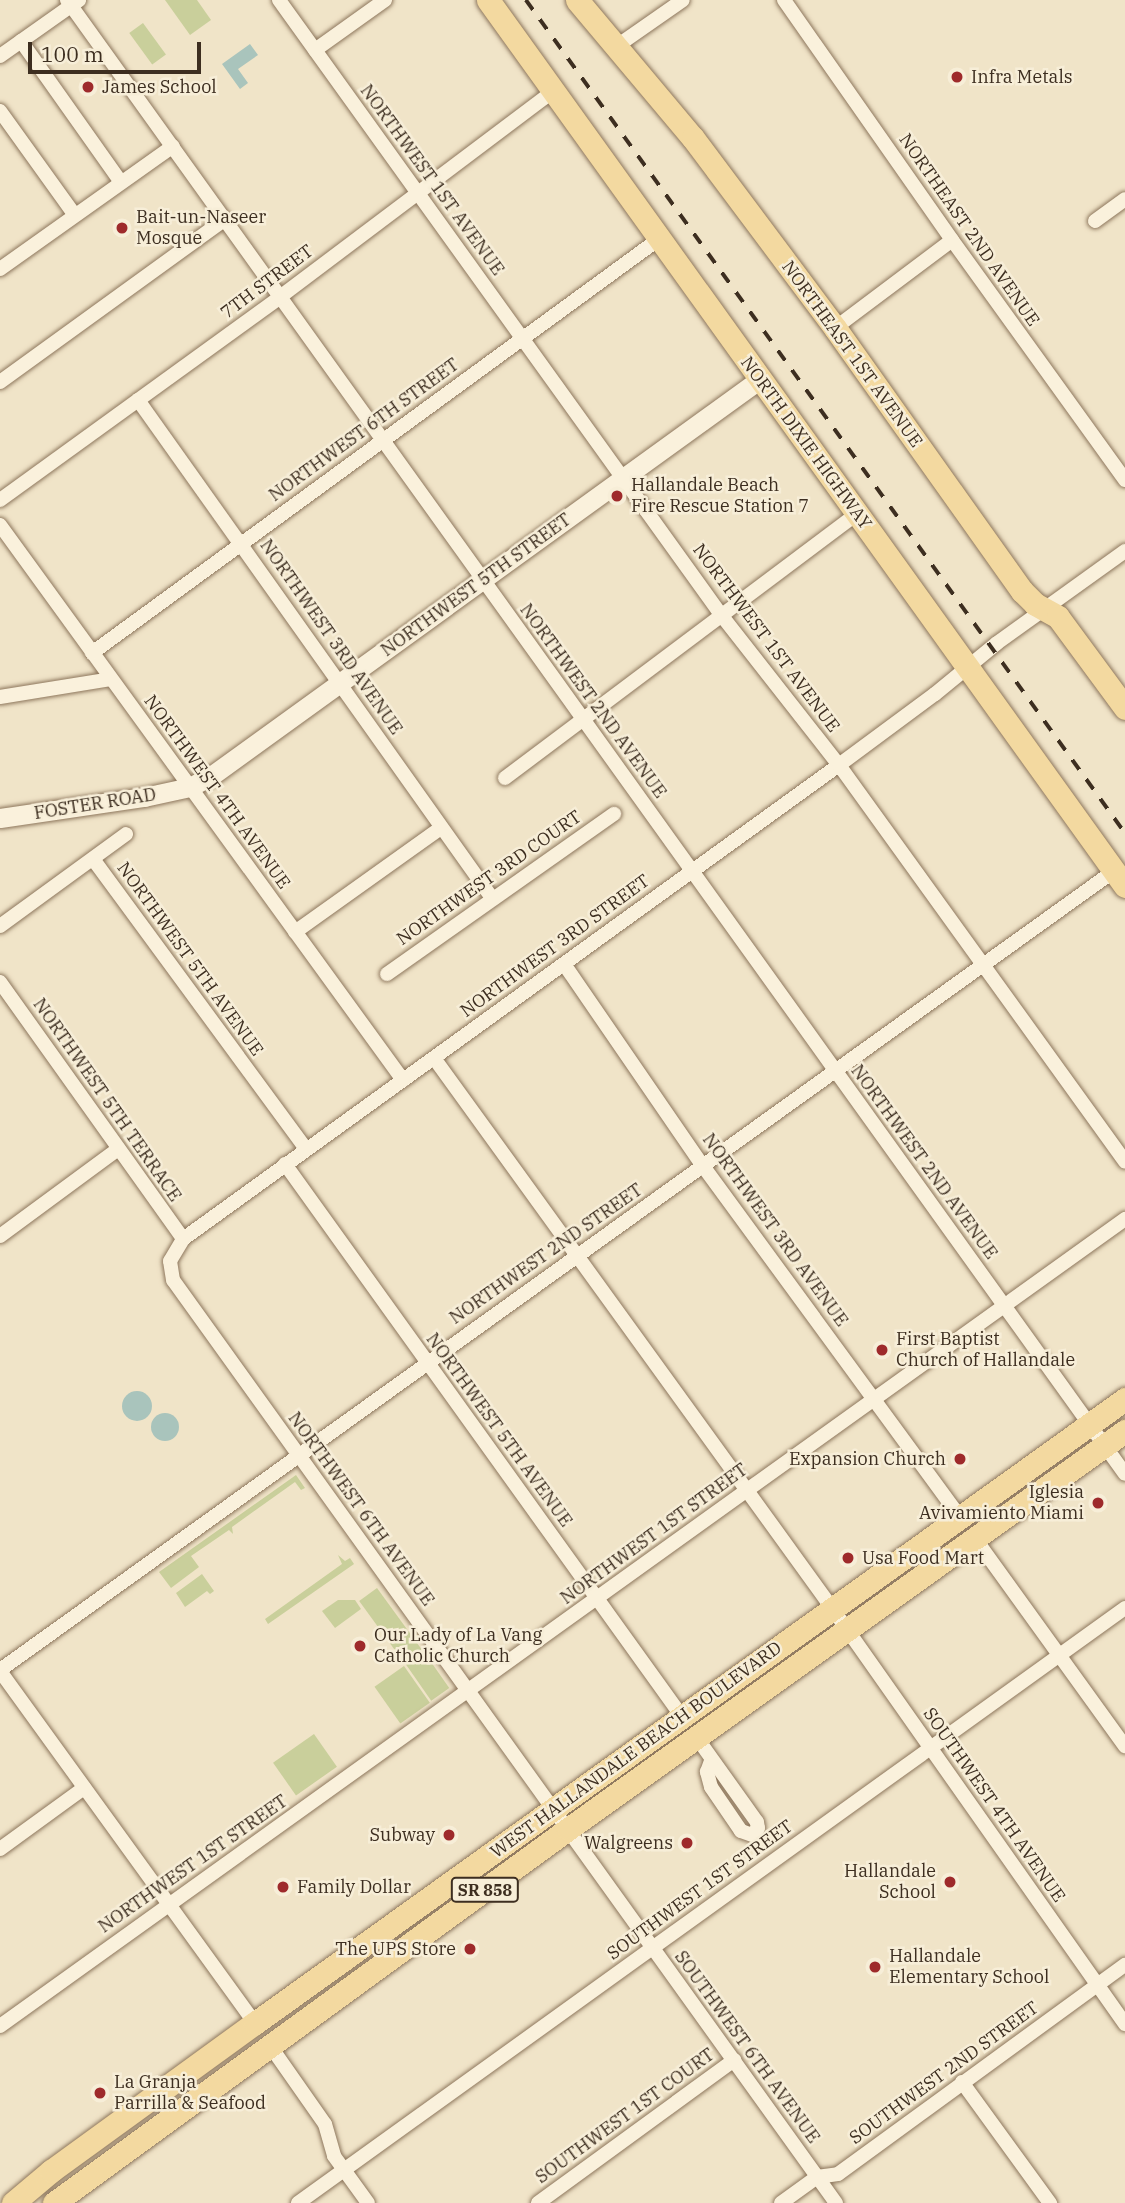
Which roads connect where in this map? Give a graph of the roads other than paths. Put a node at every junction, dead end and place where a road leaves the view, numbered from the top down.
1 (279, 0) edge
2 (385, 0) edge
3 (488, 0) edge
4 (577, 0) edge
5 (683, 0) edge
6 (784, 0) edge
7 (72, 2) edge
8 (21, 41) junction
9 (617, 46) junction
10 (315, 50) junction
11 (0, 56) edge
12 (553, 91) junction
13 (0, 111) edge
14 (173, 146) junction
15 (121, 182) junction
16 (417, 193) junction
17 (1125, 199) edge
18 (74, 214) junction
19 (225, 219) junction
20 (1095, 221) dead end
21 (659, 239) junction
22 (952, 240) junction
23 (0, 269) edge
24 (280, 298) junction
25 (835, 328) junction
26 (522, 339) junction
27 (760, 379) junction
28 (0, 382) edge
29 (138, 400) junction
30 (383, 440) junction
31 (624, 478) junction
32 (1125, 480) edge
33 (0, 500) edge
34 (857, 514) junction
35 (0, 525) edge
36 (240, 543) junction
37 (1125, 551) edge
38 (483, 580) junction
39 (1045, 609) junction
40 (722, 616) junction
41 (92, 653) junction
42 (968, 667) junction
43 (111, 679) junction
44 (341, 682) junction
45 (0, 697) edge
46 (1125, 708) edge
47 (584, 721) junction
48 (839, 765) junction
49 (505, 778) dead end
50 (190, 787) junction
51 (614, 814) dead end
52 (0, 818) edge
53 (441, 828) junction
54 (126, 834) dead end
55 (93, 859) junction
56 (691, 871) junction
57 (1120, 878) edge
58 (492, 898) junction
59 (0, 926) edge
60 (295, 932) junction
61 (982, 963) junction
62 (564, 964) junction
63 (387, 974) dead end
64 (0, 982) edge
65 (434, 1058) junction
66 (834, 1071) junction
67 (403, 1080) junction
68 (118, 1149) junction
69 (306, 1149) junction
70 (1125, 1162) edge
71 (285, 1164) junction
72 (703, 1166) junction
73 (1125, 1219) edge
74 (0, 1236) edge
75 (183, 1239) junction
76 (577, 1255) junction
77 (170, 1261) joint
78 (1004, 1305) junction
79 (426, 1363) junction
80 (1125, 1398) edge
81 (874, 1399) junction
82 (1090, 1424) junction
83 (1125, 1431) edge
84 (1104, 1446) junction
85 (298, 1455) junction
86 (1125, 1474) edge
87 (746, 1491) junction
88 (959, 1516) junction
89 (974, 1537) junction
90 (596, 1599) junction
91 (832, 1608) junction
92 (1125, 1608) edge
93 (846, 1628) junction
94 (1059, 1656) junction
95 (0, 1670) edge
96 (467, 1691) junction
97 (683, 1718) junction
98 (697, 1738) junction
99 (1125, 1746) edge
100 (931, 1747) junction
101 (711, 1761) junction
102 (85, 1788) junction
103 (554, 1810) junction
104 (568, 1829) junction
105 (0, 1849) edge
106 (169, 1905) junction
107 (652, 1948) junction
108 (1125, 1965) edge
109 (1097, 1986) junction
110 (296, 1994) junction
111 (255, 2023) junction
112 (1125, 2024) edge
113 (0, 2026) edge
114 (271, 2047) junction
115 (734, 2060) junction
116 (235, 2073) junction
117 (962, 2082) junction
118 (344, 2170) junction
119 (817, 2177) junction
120 (13, 2203) edge
121 (54, 2203) edge
122 (298, 2203) edge
123 (368, 2203) edge
124 (538, 2203) edge
125 (781, 2203) edge
126 (836, 2203) edge
127 (1050, 2203) edge

1 - 10 street, NORTHWEST 1ST AVENUE
2 - 10 street
3 - 12 main road, NORTH DIXIE HIGHWAY
4 - 9 main road, NORTHEAST 1ST AVENUE
5 - 9 street
6 - 22 street, NORTHEAST 2ND AVENUE
7 - 8 street
7 - 14 street, NORTHWEST 2ND AVENUE
8 - 11 street
8 - 15 street
9 - 25 main road, NORTHEAST 1ST AVENUE
10 - 16 street, NORTHWEST 1ST AVENUE
12 - 16 street, 7TH STREET
12 - 21 main road, NORTH DIXIE HIGHWAY
13 - 18 street
14 - 15 street
14 - 19 street, NORTHWEST 2ND AVENUE
15 - 18 street
16 - 24 street, 7TH STREET
16 - 26 street, NORTHWEST 1ST AVENUE
17 - 20 street
18 - 23 street
19 - 24 street, NORTHWEST 2ND AVENUE
19 - 28 street
21 - 26 street, NORTHWEST 6TH STREET
21 - 27 main road, NORTH DIXIE HIGHWAY
22 - 25 street
22 - 32 street, NORTHEAST 2ND AVENUE
24 - 29 street, 7TH STREET
24 - 30 street, NORTHWEST 2ND AVENUE
25 - 39 main road, NORTHEAST 1ST AVENUE
26 - 30 street, NORTHWEST 6TH STREET
26 - 31 street, NORTHWEST 1ST AVENUE
27 - 31 street, NORTHWEST 5TH STREET
27 - 34 main road, NORTH DIXIE HIGHWAY
29 - 33 street, 7TH STREET
29 - 36 street, NORTHWEST 3RD AVENUE
30 - 36 street, NORTHWEST 6TH STREET
30 - 38 street, NORTHWEST 2ND AVENUE
31 - 38 street, NORTHWEST 5TH STREET
31 - 40 street, NORTHWEST 1ST AVENUE
34 - 40 street
34 - 42 main road, NORTH DIXIE HIGHWAY
35 - 41 street, NORTHWEST 4TH AVENUE
36 - 41 street, NORTHWEST 6TH STREET
36 - 44 street, NORTHWEST 3RD AVENUE
37 - 39 street, NORTHWEST 3RD STREET
38 - 44 street, NORTHWEST 5TH STREET
38 - 47 street, NORTHWEST 2ND AVENUE
39 - 42 street, NORTHWEST 3RD STREET
39 - 46 main road, NORTHEAST 1ST AVENUE
40 - 47 street
40 - 48 street, NORTHWEST 1ST AVENUE
41 - 43 street, NORTHWEST 4TH AVENUE
42 - 48 street, NORTHWEST 3RD STREET
42 - 57 main road, NORTH DIXIE HIGHWAY
43 - 45 street
43 - 50 street, NORTHWEST 4TH AVENUE
44 - 50 street, NORTHWEST 5TH STREET
44 - 53 street, NORTHWEST 3RD AVENUE
47 - 49 street
47 - 56 street, NORTHWEST 2ND AVENUE
48 - 56 street, NORTHWEST 3RD STREET
48 - 61 street, NORTHWEST 1ST AVENUE
50 - 52 street, FOSTER ROAD
50 - 60 street, NORTHWEST 4TH AVENUE
51 - 58 street, NORTHWEST 3RD COURT
53 - 58 street, NORTHWEST 3RD AVENUE
53 - 60 street
54 - 55 street
55 - 59 street
55 - 69 street, NORTHWEST 5TH AVENUE
56 - 62 street, NORTHWEST 3RD STREET
56 - 66 street, NORTHWEST 2ND AVENUE
57 - 61 street, NORTHWEST 2ND STREET
58 - 63 street, NORTHWEST 3RD COURT
60 - 67 street, NORTHWEST 4TH AVENUE
61 - 66 street, NORTHWEST 2ND STREET
61 - 70 street, NORTHWEST 1ST AVENUE
62 - 65 street, NORTHWEST 3RD STREET
62 - 72 street, NORTHWEST 3RD AVENUE
64 - 68 street, NORTHWEST 5TH TERRACE
65 - 67 street, NORTHWEST 3RD STREET
65 - 76 street
66 - 72 street, NORTHWEST 2ND STREET
66 - 78 street, NORTHWEST 2ND AVENUE
67 - 69 street, NORTHWEST 3RD STREET
68 - 74 street
68 - 75 street, NORTHWEST 5TH TERRACE
69 - 71 street, NORTHWEST 3RD STREET
71 - 75 street, NORTHWEST 3RD STREET
71 - 79 street, NORTHWEST 5TH AVENUE
72 - 76 street, NORTHWEST 2ND STREET
72 - 81 street, NORTHWEST 3RD AVENUE
73 - 78 street, NORTHWEST 1ST STREET
75 - 77 street, NORTHWEST 3RD STREET
76 - 79 street, NORTHWEST 2ND STREET
76 - 87 street
77 - 85 street, NORTHWEST 6TH AVENUE
78 - 81 street, NORTHWEST 1ST STREET
78 - 82 street, NORTHWEST 2ND AVENUE
79 - 85 street, NORTHWEST 2ND STREET
79 - 90 street, NORTHWEST 5TH AVENUE
80 - 82 main road, WEST HALLANDALE BEACH BOULEVARD / SR 858
81 - 87 street, NORTHWEST 1ST STREET
81 - 88 street, NORTHWEST 3RD AVENUE
82 - 84 street, NORTHWEST 2ND AVENUE
82 - 88 main road, WEST HALLANDALE BEACH BOULEVARD / SR 858
83 - 84 main road, WEST HALLANDALE BEACH BOULEVARD / SR 858
84 - 86 street, NORTHWEST 2ND AVENUE
84 - 89 main road, WEST HALLANDALE BEACH BOULEVARD / SR 858
85 - 95 street, NORTHWEST 2ND STREET
85 - 96 street, NORTHWEST 6TH AVENUE
87 - 90 street, NORTHWEST 1ST STREET
87 - 91 street
88 - 91 main road, WEST HALLANDALE BEACH BOULEVARD / SR 858
89 - 93 main road, WEST HALLANDALE BEACH BOULEVARD / SR 858
89 - 94 street
90 - 96 street, NORTHWEST 1ST STREET
90 - 97 street, NORTHWEST 5TH AVENUE
91 - 93 street, SOUTHWEST 4TH AVENUE
91 - 97 main road, WEST HALLANDALE BEACH BOULEVARD / SR 858
92 - 94 street, SOUTHWEST 1ST STREET
93 - 98 main road, WEST HALLANDALE BEACH BOULEVARD / SR 858
93 - 100 street, SOUTHWEST 4TH AVENUE
94 - 99 street
94 - 100 street, SOUTHWEST 1ST STREET
95 - 102 street
96 - 103 street, NORTHWEST 6TH AVENUE
96 - 106 street, NORTHWEST 1ST STREET
97 - 103 main road, WEST HALLANDALE BEACH BOULEVARD / SR 858
98 - 101 street
98 - 104 main road, WEST HALLANDALE BEACH BOULEVARD / SR 858
100 - 107 street, SOUTHWEST 1ST STREET
100 - 109 street, SOUTHWEST 4TH AVENUE
101 - 101 street
102 - 105 street
102 - 106 street
103 - 104 street, SOUTHWEST 6TH AVENUE
103 - 110 main road, WEST HALLANDALE BEACH BOULEVARD / SR 858
104 - 107 street, SOUTHWEST 6TH AVENUE
104 - 114 main road, WEST HALLANDALE BEACH BOULEVARD / SR 858
106 - 111 street
106 - 113 street, NORTHWEST 1ST STREET
107 - 115 street, SOUTHWEST 6TH AVENUE
107 - 118 street, SOUTHWEST 1ST STREET
108 - 109 street, SOUTHWEST 2ND STREET
109 - 112 street, SOUTHWEST 4TH AVENUE
109 - 117 street, SOUTHWEST 2ND STREET
110 - 111 main road, WEST HALLANDALE BEACH BOULEVARD / SR 858
110 - 114 main road
111 - 116 main road
111 - 120 main road, WEST HALLANDALE BEACH BOULEVARD / SR 858
114 - 116 main road, WEST HALLANDALE BEACH BOULEVARD / SR 858
114 - 118 street
115 - 119 street, SOUTHWEST 6TH AVENUE
115 - 124 street, SOUTHWEST 1ST COURT
116 - 121 main road, WEST HALLANDALE BEACH BOULEVARD / SR 858
117 - 119 street, SOUTHWEST 2ND STREET
117 - 127 street
118 - 122 street, SOUTHWEST 1ST STREET
118 - 123 street
119 - 125 street, SOUTHWEST 2ND STREET
119 - 126 street, SOUTHWEST 6TH AVENUE

